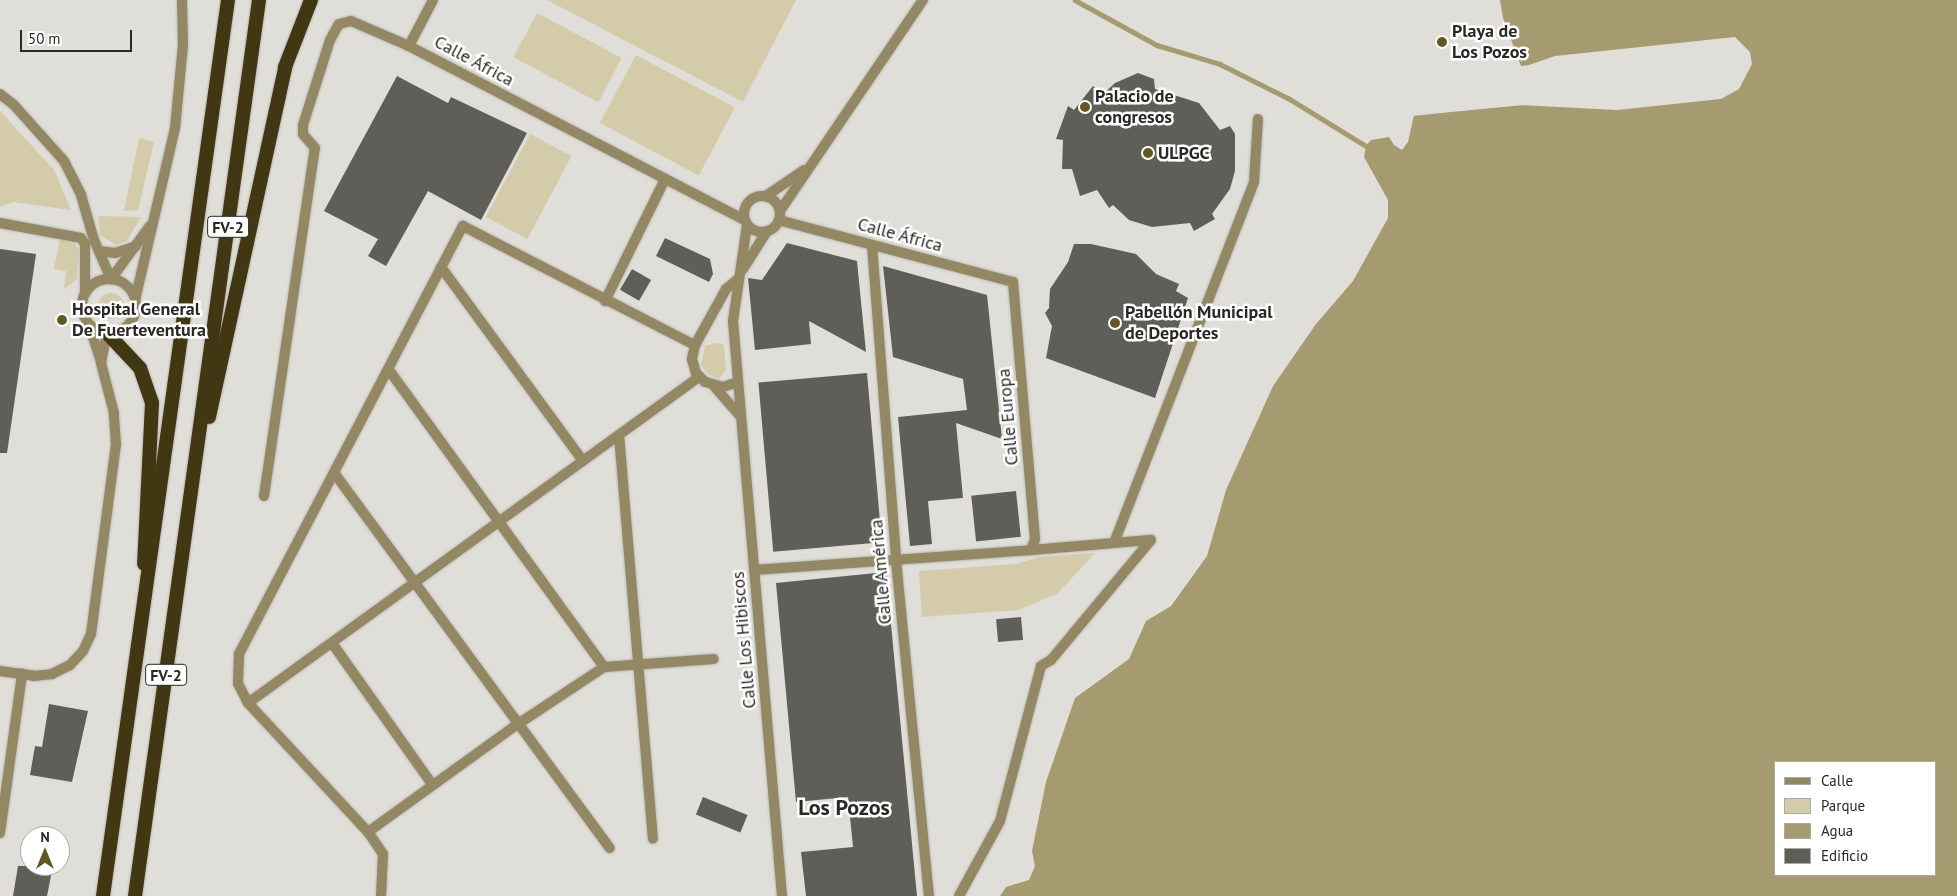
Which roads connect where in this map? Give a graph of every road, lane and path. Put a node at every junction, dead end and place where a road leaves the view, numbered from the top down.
1 (182, 0) edge
2 (228, 0) edge
3 (259, 0) edge
4 (311, 0) edge
5 (433, 0) edge
6 (923, 0) edge
7 (409, 46) junction
8 (0, 94) edge
9 (1258, 119) dead end
10 (811, 165) junction
11 (665, 179) junction
12 (766, 196) junction
13 (710, 202) junction
14 (746, 204) junction
15 (86, 208) junction
16 (779, 216) junction
17 (154, 221) junction
18 (746, 222) junction
19 (0, 223) edge
20 (767, 231) junction
21 (69, 234) junction
22 (872, 245) junction
23 (137, 246) junction
24 (99, 251) junction
25 (442, 267) junction
26 (739, 276) junction
27 (111, 279) junction
28 (1013, 282) joint
29 (85, 293) junction
30 (136, 300) junction
31 (605, 301) junction
32 (89, 325) junction
33 (107, 333) junction
34 (695, 345) junction
35 (101, 363) junction
36 (389, 370) junction
37 (699, 377) junction
38 (738, 382) junction
39 (714, 386) junction
40 (741, 417) junction
41 (619, 435) junction
42 (197, 453) junction
43 (583, 461) junction
44 (336, 474) junction
45 (264, 496) dead end
46 (499, 522) junction
47 (1114, 543) junction
48 (1031, 550) junction
49 (896, 560) junction
50 (754, 570) junction
51 (415, 582) junction
52 (146, 592) junction
53 (332, 643) junction
54 (714, 659) dead end
55 (638, 665) junction
56 (604, 667) junction
57 (0, 672) edge
58 (22, 674) junction
59 (248, 704) junction
60 (518, 724) junction
61 (432, 784) junction
62 (368, 832) junction
63 (0, 833) edge
64 (653, 840) dead end
65 (610, 848) dead end
66 (103, 896) edge
67 (135, 896) edge
68 (381, 896) edge
69 (782, 896) edge
70 (929, 896) edge
71 (959, 896) edge

1 - 17 street
2 - 52 highway, FV-2
3 - 42 highway, FV-2
4 - 42 highway
5 - 7 street
6 - 10 street
7 - 11 street, Calle África
7 - 45 street, Calle África
8 - 15 street
9 - 47 street
10 - 12 street
10 - 16 street
11 - 13 street, Calle África
11 - 31 street
12 - 14 street
12 - 16 street
13 - 14 street, Calle África
13 - 18 street, Calle África
14 - 18 street
15 - 21 street
15 - 24 street
16 - 20 street
16 - 22 street, Calle África
17 - 23 street
17 - 30 street
18 - 20 street
18 - 26 street, Calle Los Hibiscos
19 - 21 street
20 - 26 street
21 - 29 street
22 - 28 street, Calle África
22 - 49 street, Calle América
23 - 24 street
23 - 27 street
24 - 27 street
25 - 31 street
25 - 36 street
25 - 43 street
26 - 34 street
26 - 38 street, Calle Los Hibiscos
27 - 29 street
27 - 30 street
28 - 48 street, Calle Europa
29 - 32 street
30 - 33 street
31 - 34 street
32 - 33 street
32 - 35 street
33 - 35 street
33 - 52 highway
34 - 37 street
35 - 58 street
36 - 44 street
36 - 46 street
37 - 39 street
37 - 41 street
38 - 39 street
38 - 40 street, Calle Los Hibiscos
39 - 40 street
40 - 50 street, Calle Los Hibiscos
41 - 43 street
41 - 55 street
42 - 67 highway, FV-2
43 - 46 street
44 - 51 street
44 - 59 street
46 - 51 street
46 - 56 street
47 - 48 street
47 - 71 street
48 - 49 street
49 - 50 street
49 - 70 street, Calle América
50 - 69 street, Calle Los Hibiscos
51 - 53 street
51 - 60 street
52 - 66 highway, FV-2
53 - 59 street
53 - 61 street
54 - 55 street
55 - 56 street
55 - 64 street
56 - 60 street
57 - 58 street
58 - 63 street
59 - 62 street
60 - 61 street
60 - 65 street
61 - 62 street
62 - 68 street

